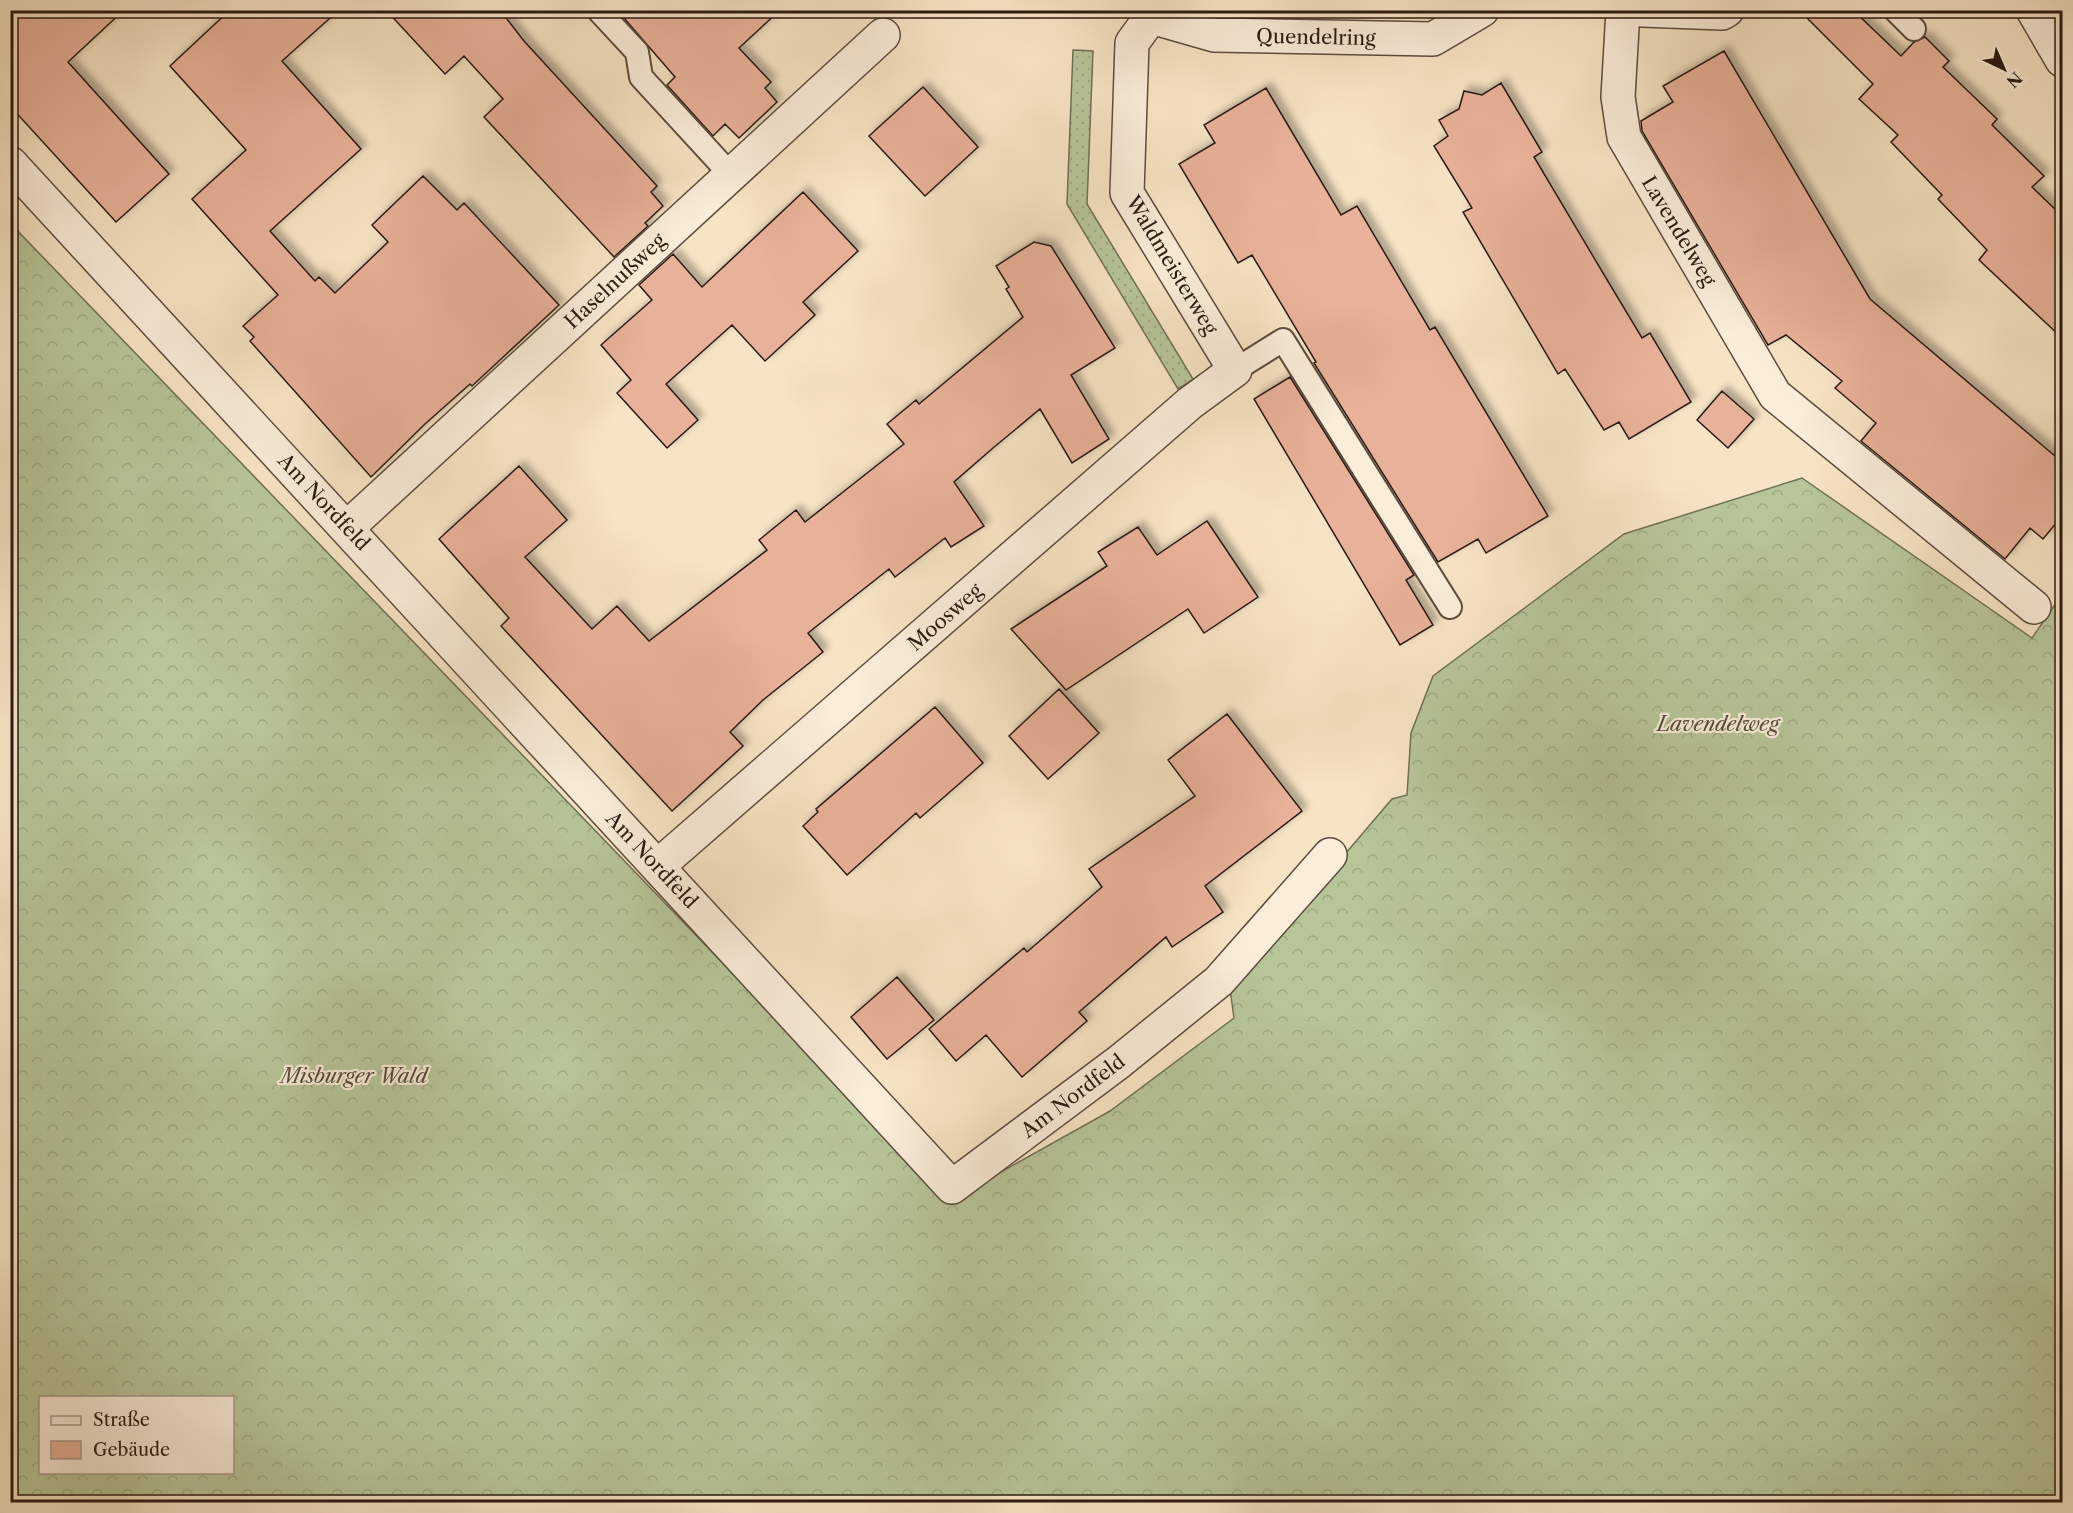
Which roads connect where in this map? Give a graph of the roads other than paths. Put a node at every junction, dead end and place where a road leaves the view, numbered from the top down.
1 (598, 10) edge
2 (1482, 10) edge
3 (1623, 10) edge
4 (1642, 10) edge
5 (1727, 10) edge
6 (1895, 10) edge
7 (2033, 10) edge
8 (1150, 14) edge
9 (1914, 29) dead end
10 (884, 35) dead end
11 (2062, 60) edge
12 (10, 163) edge
13 (731, 175) junction
14 (1235, 370) junction
15 (348, 527) junction
16 (1450, 607) dead end
17 (2034, 607) dead end
18 (1330, 855) dead end
19 (658, 866) junction

1 - 13 lane
2 - 8 street, Quendelring
3 - 17 street, Lavendelweg
4 - 5 street
6 - 9 lane
7 - 11 street
8 - 14 street, Waldmeisterweg
10 - 13 street, Haselnußweg
12 - 15 street, Am Nordfeld
13 - 15 street, Haselnußweg
14 - 16 lane
14 - 19 street, Moosweg
15 - 19 street, Am Nordfeld
18 - 19 street, Am Nordfeld

